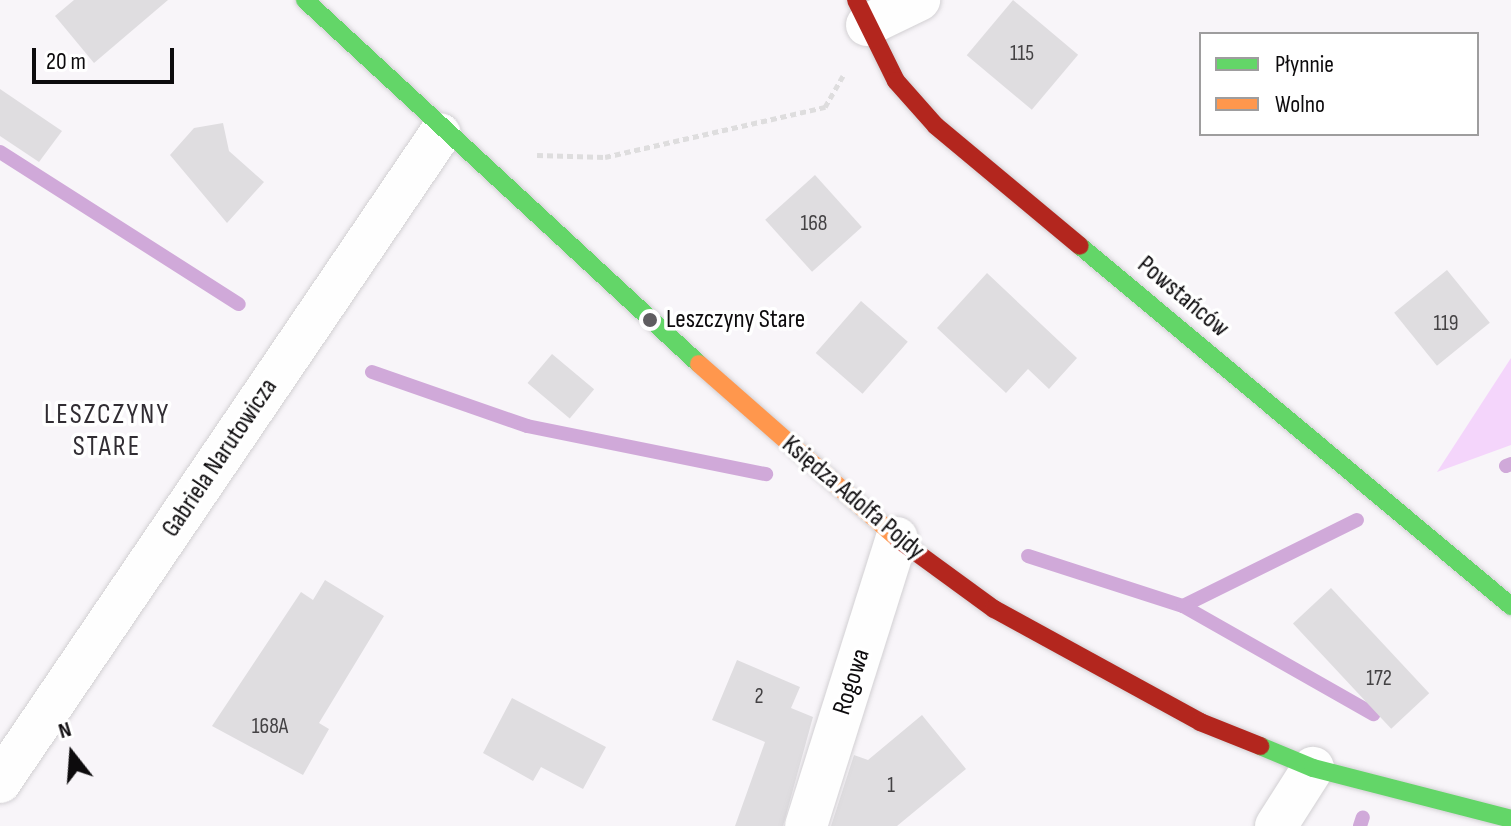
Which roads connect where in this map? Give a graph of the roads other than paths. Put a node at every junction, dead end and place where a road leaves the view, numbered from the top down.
1 (305, 0) edge
2 (919, 0) edge
3 (868, 27) edge
4 (440, 134) junction
5 (897, 538) junction
6 (1511, 606) edge
7 (1313, 768) junction
8 (0, 782) edge
9 (1511, 819) edge
10 (806, 826) edge
11 (1276, 826) edge

1 - 4 street, Księdza Adolfa Pojdy
2 - 3 street
3 - 6 street, Powstańców
4 - 5 street, Księdza Adolfa Pojdy
4 - 8 street, Gabriela Narutowicza
5 - 7 street, Księdza Adolfa Pojdy
5 - 10 street, Rogowa
7 - 9 street, Księdza Adolfa Pojdy
7 - 11 street

